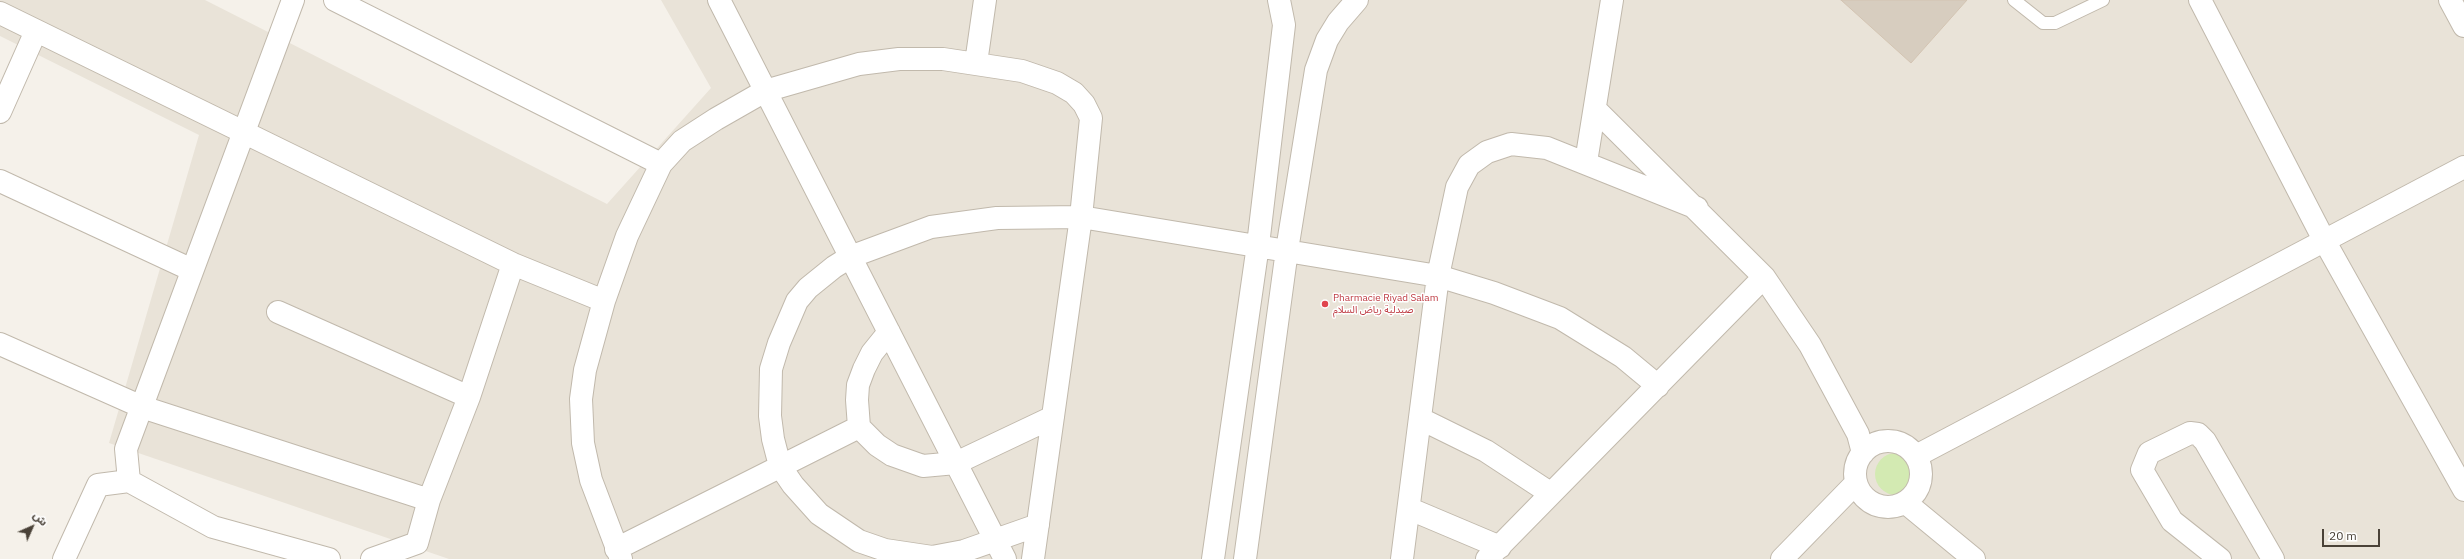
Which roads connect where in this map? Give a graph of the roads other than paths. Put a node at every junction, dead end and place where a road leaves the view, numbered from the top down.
1 (293, 0) edge
2 (335, 0) edge
3 (719, 0) edge
4 (985, 0) edge
5 (1279, 0) edge
6 (1357, 0) edge
7 (1612, 0) edge
8 (2014, 0) edge
9 (2103, 0) edge
10 (2200, 0) edge
11 (2450, 0) edge
12 (0, 13) edge
13 (2464, 26) edge
14 (36, 31) junction
15 (976, 62) junction
16 (765, 91) junction
17 (1594, 109) junction
18 (0, 112) edge
19 (244, 132) junction
20 (1586, 162) junction
21 (661, 164) junction
22 (2464, 167) edge
23 (0, 181) edge
24 (1697, 208) junction
25 (1081, 217) junction
26 (2324, 240) junction
27 (1258, 245) junction
28 (1288, 250) junction
29 (850, 257) junction
30 (513, 264) junction
31 (192, 270) junction
32 (1438, 276) junction
33 (1764, 277) junction
34 (604, 301) junction
35 (278, 312) dead end
36 (889, 332) junction
37 (0, 344) edge
38 (1658, 386) junction
39 (469, 396) junction
40 (142, 407) junction
41 (1053, 418) junction
42 (1421, 419) junction
43 (859, 427) junction
44 (1863, 452) junction
45 (1916, 456) junction
46 (956, 462) junction
47 (780, 466) junction
48 (129, 481) junction
49 (1856, 483) junction
50 (2464, 490) edge
51 (1550, 493) junction
52 (429, 500) junction
53 (1906, 503) junction
54 (1410, 509) junction
55 (1038, 525) junction
56 (995, 540) junction
57 (1493, 553) edge
58 (618, 554) edge
59 (64, 559) edge
60 (329, 559) edge
61 (372, 559) edge
62 (1005, 559) edge
63 (1034, 559) edge
64 (1213, 559) edge
65 (1245, 559) edge
66 (1402, 559) edge
67 (1782, 559) edge
68 (1974, 559) edge
69 (2220, 559) edge
70 (2272, 559) edge

1 - 19 street
2 - 21 street
3 - 16 street
4 - 15 street
5 - 27 street
6 - 28 street
7 - 17 street
8 - 9 lane
10 - 26 street
11 - 13 street
12 - 14 street
14 - 18 street
14 - 19 street
15 - 16 street
15 - 25 street
16 - 21 street
16 - 29 street
17 - 20 street
17 - 24 street
19 - 30 street
19 - 31 street
20 - 24 street
20 - 32 street
21 - 34 street
22 - 26 street
23 - 31 street
24 - 33 street
25 - 27 street
25 - 29 street
25 - 41 street
26 - 45 street
26 - 50 street
27 - 28 street
27 - 64 street
28 - 32 street
28 - 65 street
29 - 36 street
29 - 47 street
30 - 34 street
30 - 39 street
31 - 40 street
32 - 38 street
32 - 42 street
33 - 38 street
33 - 44 street
34 - 58 street
35 - 39 street
36 - 43 street
36 - 46 street
37 - 40 street
38 - 51 street
39 - 52 street
40 - 48 street
40 - 52 street
41 - 46 street
41 - 55 street
42 - 51 street
42 - 54 street
43 - 46 street
43 - 47 street
44 - 45 street
44 - 49 street
45 - 53 street
46 - 56 street
47 - 56 street
47 - 58 street
48 - 59 street
48 - 60 street
49 - 53 street
49 - 67 street
51 - 57 street
52 - 61 street
53 - 68 street
54 - 57 street
54 - 66 street
55 - 56 street
55 - 63 street
56 - 62 street
69 - 70 street

